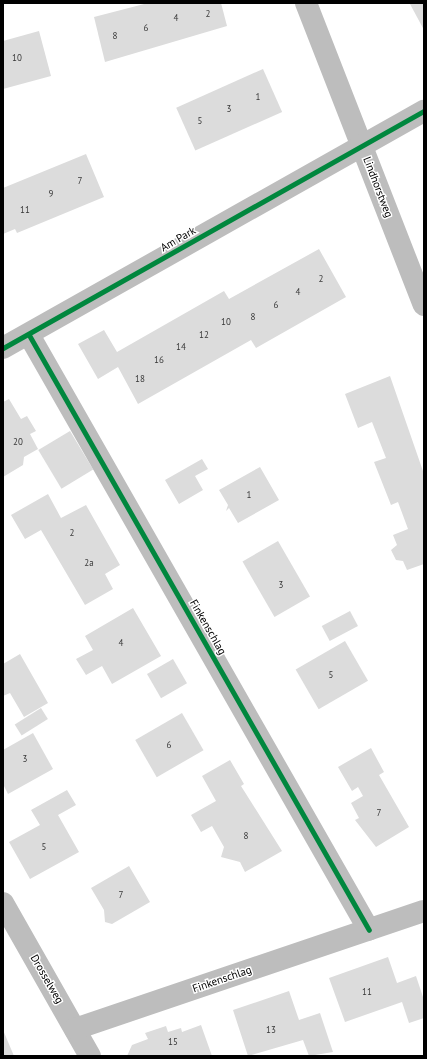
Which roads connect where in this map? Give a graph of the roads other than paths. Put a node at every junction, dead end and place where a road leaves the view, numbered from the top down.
1 (306, 3) edge
2 (424, 111) edge
3 (362, 146) junction
4 (424, 304) edge
5 (29, 335) junction
6 (3, 348) edge
7 (3, 903) edge
8 (424, 911) edge
9 (369, 930) junction
10 (75, 1029) junction
11 (90, 1056) edge

1 - 3 street, Lindhorstweg
2 - 3 street, Am Park
3 - 4 street, Lindhorstweg
3 - 5 street, Am Park
5 - 6 street, Am Park
5 - 9 street, Finkenschlag
7 - 10 street, Drosselweg
8 - 9 street, Finkenschlag
9 - 10 street, Finkenschlag
10 - 11 street, Drosselweg

